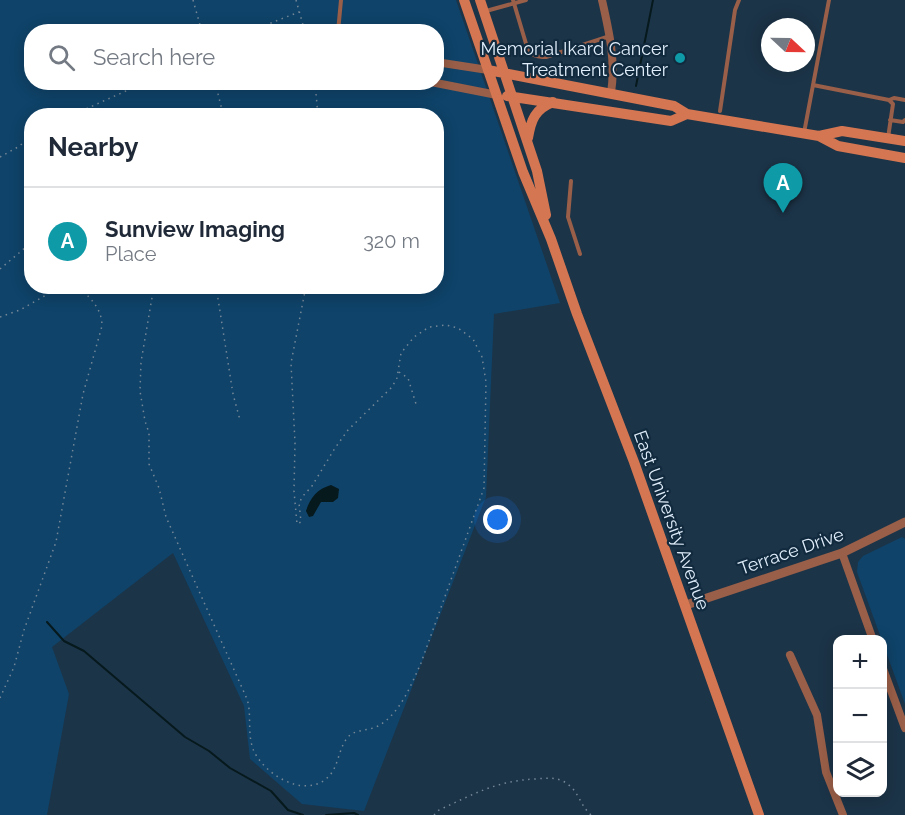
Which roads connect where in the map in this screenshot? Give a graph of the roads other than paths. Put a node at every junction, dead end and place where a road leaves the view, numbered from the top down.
1 (341, 0) edge
2 (464, 0) edge
3 (480, 0) edge
4 (526, 0) edge
5 (602, 0) edge
6 (739, 0) edge
7 (829, 0) edge
8 (513, 2) edge
9 (484, 12) junction
10 (339, 24) edge
11 (609, 36) junction
12 (444, 63) edge
13 (488, 70) junction
14 (507, 75) junction
15 (444, 85) edge
16 (813, 85) junction
17 (610, 93) junction
18 (497, 95) junction
19 (513, 97) junction
20 (888, 100) junction
21 (905, 100) edge
22 (553, 102) junction
23 (720, 111) dead end
24 (687, 114) junction
25 (890, 120) junction
26 (905, 120) edge
27 (804, 134) junction
28 (819, 136) junction
29 (884, 138) junction
30 (528, 141) junction
31 (905, 141) edge
32 (878, 153) junction
33 (905, 158) edge
34 (571, 181) dead end
35 (551, 238) junction
36 (580, 254) dead end
37 (905, 522) edge
38 (842, 553) junction
39 (686, 605) junction
40 (872, 635) edge
41 (790, 655) dead end
42 (887, 679) edge
43 (905, 728) edge
44 (759, 815) edge
45 (843, 815) edge

1 - 10 lane
2 - 13 main road, East University Avenue
3 - 9 main road, East University Avenue
4 - 8 lane
5 - 11 street
6 - 23 lane
7 - 16 lane
8 - 9 lane
8 - 11 lane
9 - 14 main road, East University Avenue
11 - 17 street
12 - 13 street
13 - 14 main road
13 - 18 main road, East University Avenue
14 - 17 main road
14 - 19 main road, East University Avenue
15 - 18 street
16 - 20 lane
16 - 27 lane
17 - 24 main road
18 - 19 main road
18 - 35 main road, East University Avenue
19 - 22 main road
19 - 30 main road, East University Avenue
20 - 21 lane
20 - 25 lane
22 - 24 main road
22 - 30 main road
24 - 27 main road
25 - 26 lane
25 - 29 lane
27 - 28 main road
28 - 29 main road
28 - 32 main road
29 - 31 main road
29 - 32 main road
30 - 35 main road, East University Avenue
32 - 33 main road
34 - 36 lane
35 - 39 main road, East University Avenue
37 - 38 street, Terrace Drive
38 - 39 street, Terrace Drive
38 - 40 street
39 - 44 main road, East University Avenue
41 - 45 street
42 - 43 street

